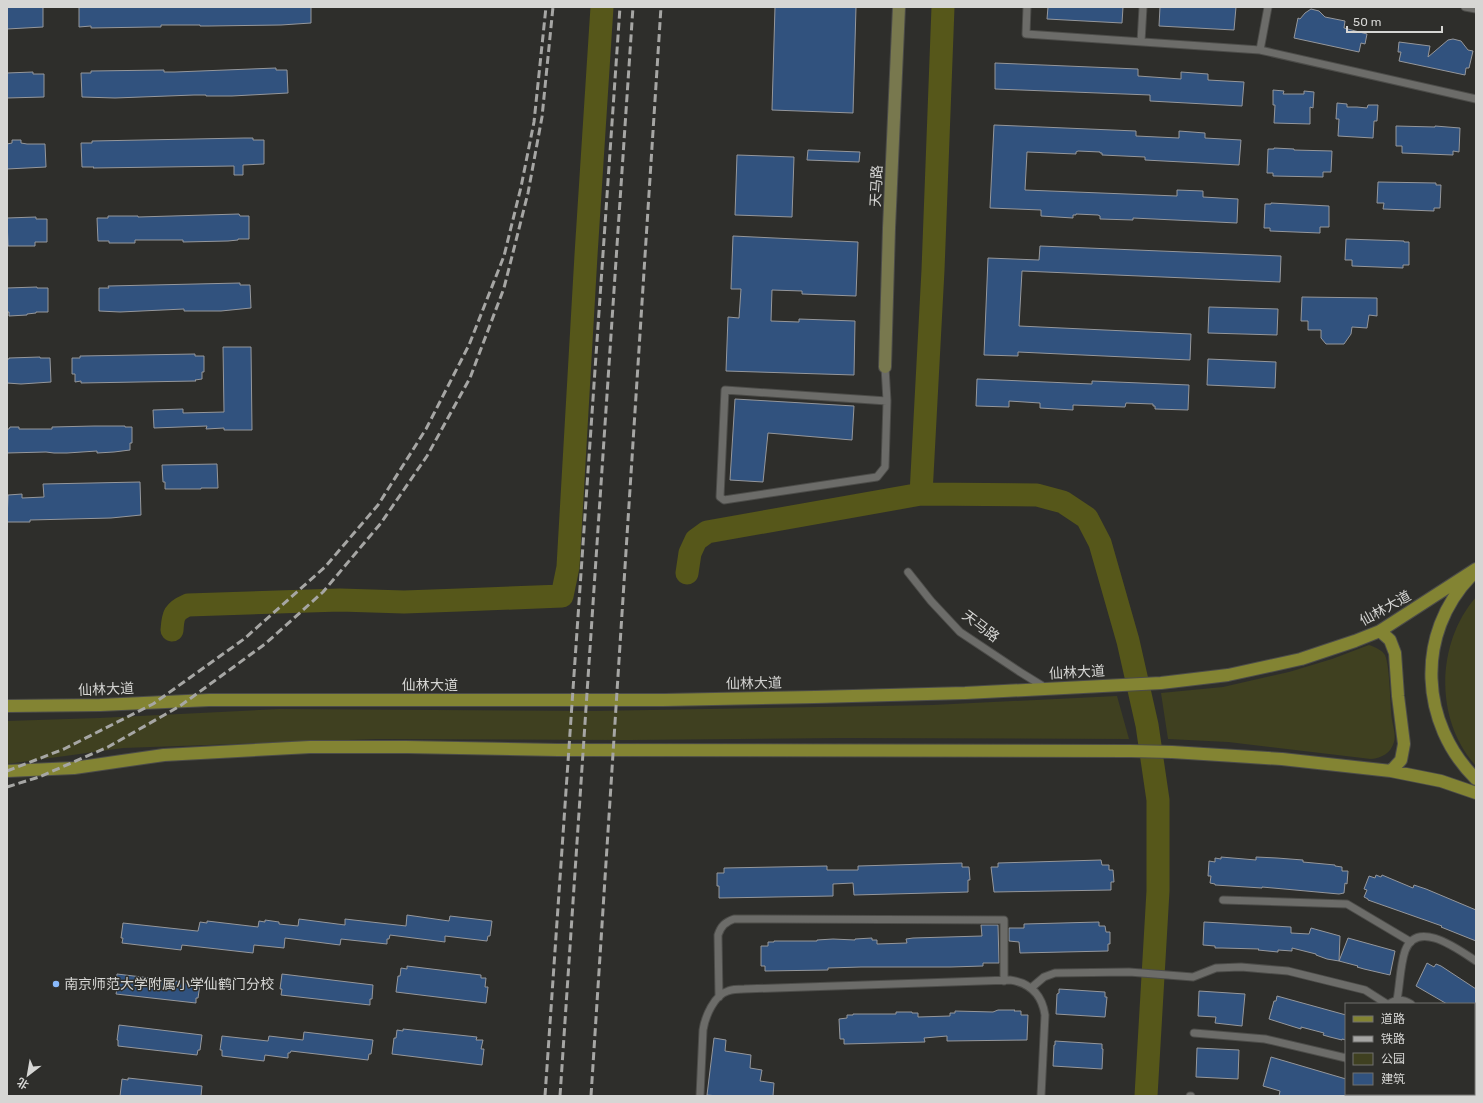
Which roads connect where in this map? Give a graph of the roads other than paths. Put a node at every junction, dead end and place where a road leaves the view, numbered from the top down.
1 (899, 7) edge
2 (1027, 7) edge
3 (1143, 7) edge
4 (1268, 7) edge
5 (1465, 7) edge
6 (1476, 9) edge
7 (1141, 42) junction
8 (1260, 50) junction
9 (1476, 99) edge
10 (885, 367) joint
11 (887, 401) junction
12 (1476, 570) edge
13 (908, 572) dead end
14 (1380, 631) junction
15 (1048, 689) junction
16 (7, 706) edge
17 (7, 771) edge
18 (1391, 771) junction
19 (1476, 780) edge
20 (1476, 793) edge
21 (1223, 900) dead end
22 (1411, 942) junction
23 (1476, 961) edge
24 (1004, 981) junction
25 (1031, 988) junction
26 (719, 997) junction
27 (1398, 1000) junction
28 (1386, 1003) edge
29 (1390, 1003) edge
30 (1408, 1003) edge
31 (1194, 1033) dead end
32 (1345, 1058) edge
33 (700, 1096) edge
34 (1041, 1096) edge

1 - 10 street, 天马路
2 - 7 lane
3 - 7 lane
4 - 8 lane
5 - 6 lane
7 - 8 lane
8 - 9 lane
10 - 11 lane
11 - 11 lane
12 - 14 main road, 仙林大道
12 - 19 main road
13 - 15 lane, 天马路
14 - 15 main road, 仙林大道
14 - 18 main road
15 - 16 main road, 仙林大道
17 - 18 main road
18 - 20 main road
21 - 22 lane
22 - 23 lane
22 - 27 lane
24 - 25 lane
24 - 26 lane
24 - 26 lane
25 - 28 lane
25 - 34 lane
26 - 33 lane
27 - 29 lane
27 - 30 lane
31 - 32 lane

